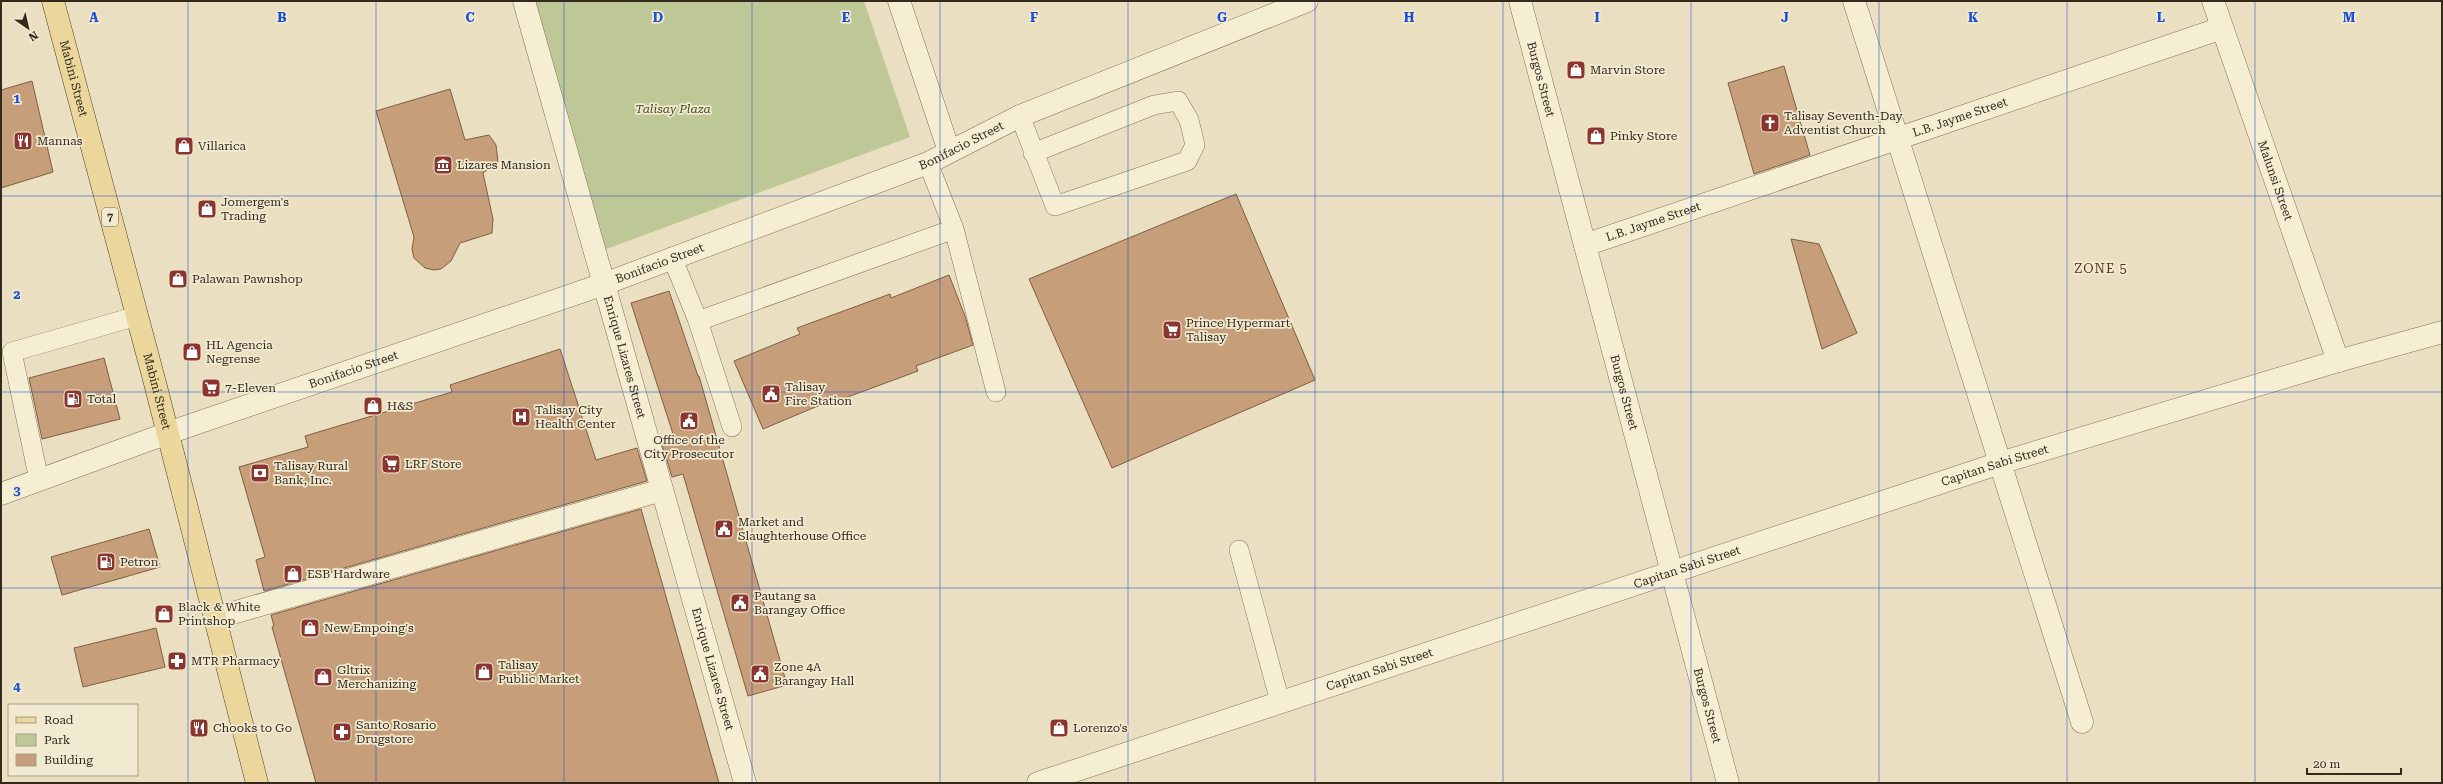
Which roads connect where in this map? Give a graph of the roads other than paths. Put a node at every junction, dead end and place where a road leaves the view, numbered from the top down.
1 (53, 1) edge
2 (524, 1) edge
3 (899, 1) edge
4 (1306, 1) edge
5 (1520, 1) edge
6 (1854, 1) edge
7 (2213, 1) edge
8 (2222, 28) junction
9 (1020, 116) junction
10 (1898, 140) junction
11 (948, 151) junction
12 (1033, 153) junction
13 (928, 163) junction
14 (954, 229) junction
15 (1585, 246) junction
16 (672, 257) junction
17 (604, 284) junction
18 (137, 316) junction
19 (698, 321) junction
20 (2442, 332) edge
21 (2338, 361) junction
22 (996, 392) dead end
23 (732, 427) dead end
24 (168, 433) junction
25 (2000, 463) junction
26 (39, 480) junction
27 (662, 490) junction
28 (1, 494) edge
29 (1239, 550) dead end
30 (1672, 572) junction
31 (215, 618) junction
32 (1280, 702) junction
33 (2082, 722) dead end
34 (257, 783) edge
35 (745, 783) edge
36 (1038, 783) edge
37 (1728, 783) edge

1 - 18 main road, Mabini Street / 7
2 - 17 street, Enrique Lizares Street
3 - 11 street
4 - 9 street, Bonifacio Street
5 - 15 street, Burgos Street
6 - 10 street
7 - 8 street, Malunsi Street
8 - 10 street, L.B. Jayme Street
8 - 21 street, Malunsi Street
9 - 11 street, Bonifacio Street
9 - 12 lane
10 - 15 street, L.B. Jayme Street
10 - 25 street
11 - 13 street, Bonifacio Street
12 - 12 lane
13 - 14 lane
13 - 16 street, Bonifacio Street
14 - 19 lane
14 - 22 lane
15 - 30 street, Burgos Street
16 - 17 street, Bonifacio Street
16 - 19 lane
17 - 24 street, Bonifacio Street
17 - 27 street, Enrique Lizares Street
18 - 24 main road, Mabini Street / 7
18 - 26 lane
19 - 23 lane
20 - 21 street, Capitan Sabi Street
21 - 25 street, Capitan Sabi Street
24 - 26 street, Bonifacio Street
24 - 31 main road, Mabini Street / 7
25 - 30 street, Capitan Sabi Street
25 - 33 street
26 - 28 street, Bonifacio Street
27 - 31 street
27 - 35 street, Enrique Lizares Street
29 - 32 lane
30 - 32 street, Capitan Sabi Street
30 - 37 street, Burgos Street
31 - 34 main road, Mabini Street / 7
32 - 36 street, Capitan Sabi Street

